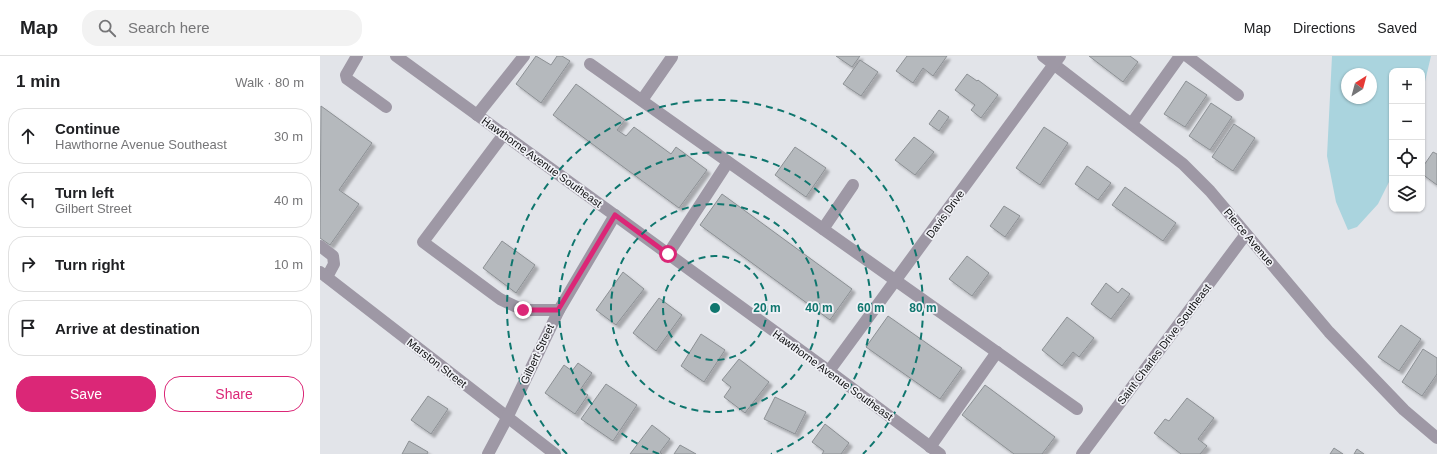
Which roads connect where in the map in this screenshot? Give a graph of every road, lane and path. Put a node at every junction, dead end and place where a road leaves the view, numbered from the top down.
1 (357, 56) edge
2 (396, 56) edge
3 (524, 56) edge
4 (1043, 56) edge
5 (1180, 56) edge
6 (1187, 56) edge
7 (672, 57) edge
8 (1056, 60) edge
9 (590, 64) dead end
10 (1238, 95) dead end
11 (642, 100) junction
12 (386, 107) dead end
13 (478, 115) junction
14 (1132, 123) junction
15 (504, 134) junction
16 (728, 162) junction
17 (853, 185) dead end
18 (615, 215) junction
19 (823, 230) junction
20 (1246, 234) junction
21 (320, 246) edge
22 (668, 254) junction
23 (323, 274) edge
24 (896, 281) junction
25 (558, 310) junction
26 (997, 352) junction
27 (829, 371) junction
28 (1077, 409) dead end
29 (507, 418) junction
30 (1437, 438) edge
31 (930, 447) junction
32 (488, 454) edge
33 (555, 454) edge
34 (940, 454) edge
35 (1082, 454) edge

1 - 12 street
2 - 13 street, Hawthorne Avenue Southeast
3 - 13 street
4 - 8 street, Pierce Avenue
5 - 14 street
6 - 10 street
7 - 11 street
8 - 14 street, Pierce Avenue
8 - 24 street, Davis Drive
9 - 11 street
11 - 16 street
13 - 15 street, Hawthorne Avenue Southeast
14 - 20 street, Pierce Avenue
15 - 18 street, Hawthorne Avenue Southeast
15 - 25 street
16 - 19 street
16 - 22 street
17 - 19 street
18 - 22 street, Hawthorne Avenue Southeast
18 - 25 street, Gilbert Street
19 - 24 street
20 - 30 street, Pierce Avenue
20 - 35 street, Saint Charles Drive Southeast
21 - 23 street
22 - 27 street, Hawthorne Avenue Southeast
23 - 29 street, Marston Street
24 - 26 street
24 - 27 street, Davis Drive
25 - 29 street, Gilbert Street
26 - 28 street
26 - 31 street
27 - 31 street, Hawthorne Avenue Southeast
29 - 32 street, Gilbert Street
29 - 33 street, Marston Street
31 - 34 street, Hawthorne Avenue Southeast

